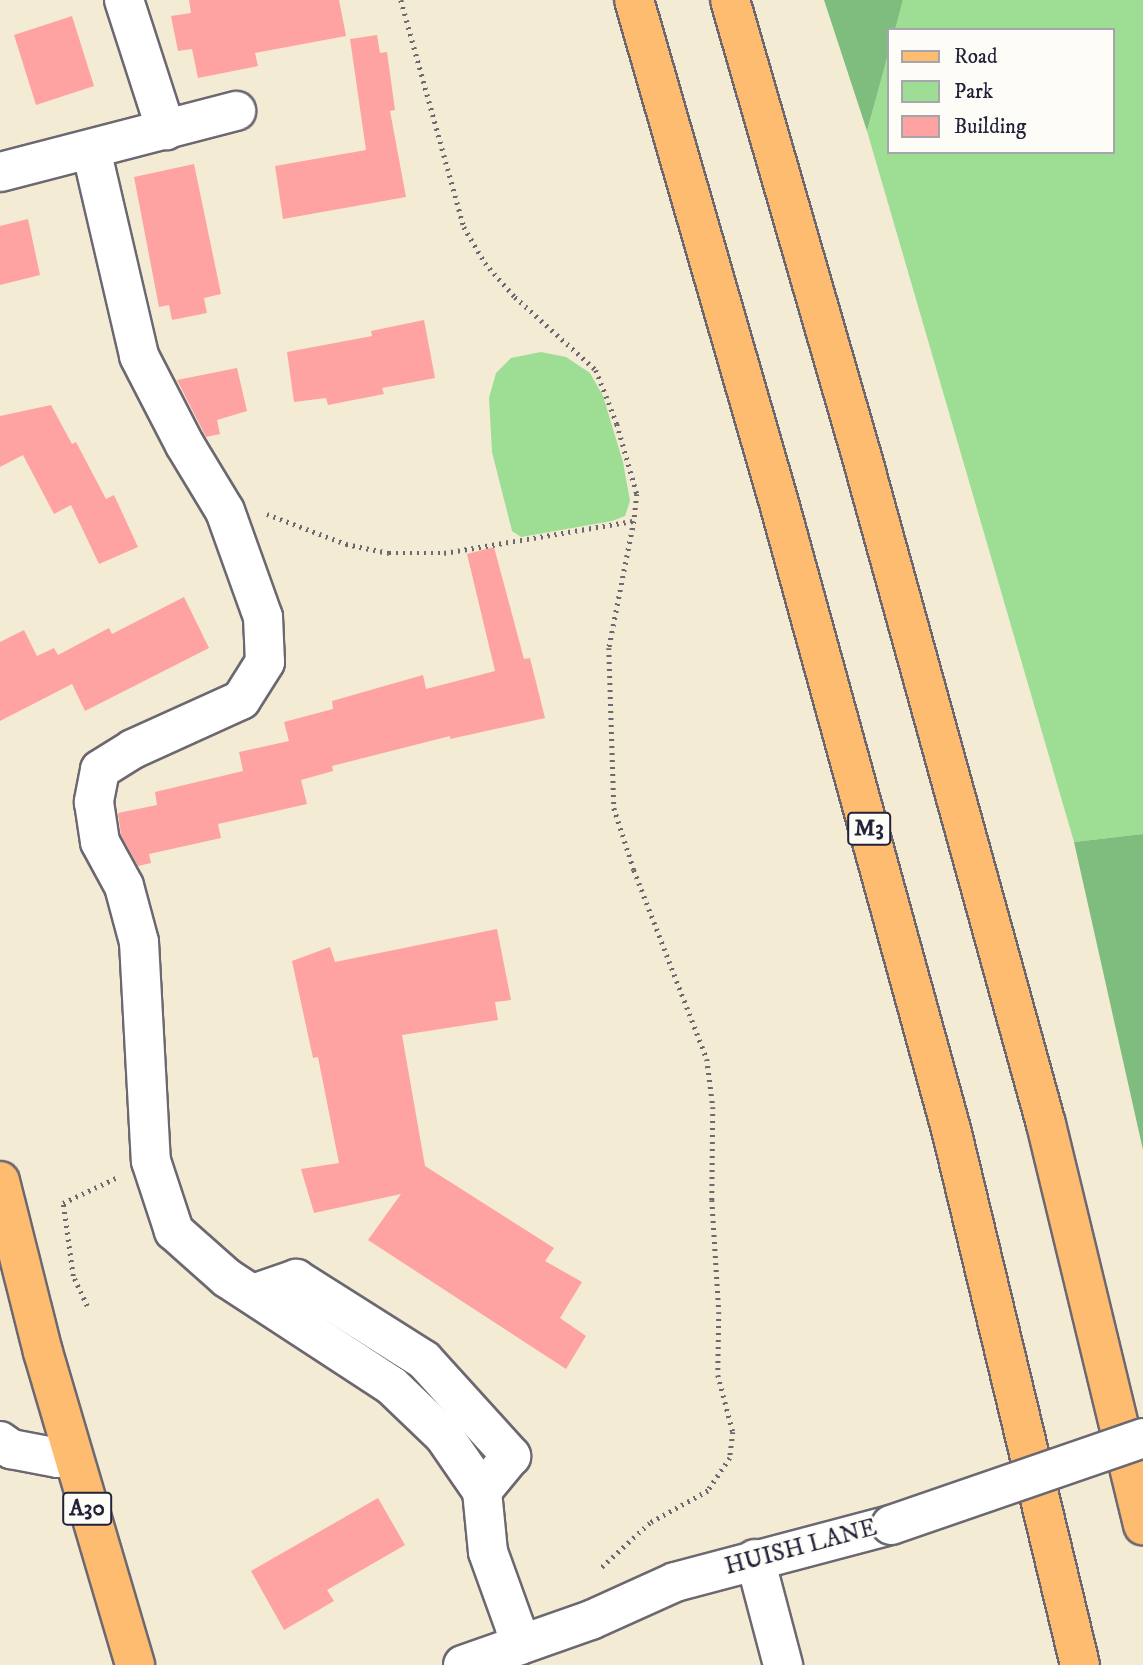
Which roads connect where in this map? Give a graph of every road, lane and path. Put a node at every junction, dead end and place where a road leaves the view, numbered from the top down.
1 (124, 0) edge
2 (401, 0) edge
3 (634, 0) edge
4 (730, 0) edge
5 (236, 111) dead end
6 (166, 130) junction
7 (91, 149) junction
8 (0, 172) edge
9 (225, 511) junction
10 (634, 522) junction
11 (151, 1161) junction
12 (0, 1181) edge
13 (87, 1306) dead end
14 (1143, 1438) edge
15 (0, 1441) edge
16 (72, 1453) junction
17 (1143, 1525) edge
18 (755, 1559) junction
19 (596, 1573) dead end
20 (519, 1646) junction
21 (135, 1665) edge
22 (463, 1665) edge
23 (783, 1665) edge
24 (1080, 1665) edge

1 - 6 street
2 - 10 path
3 - 24 main road, M3
4 - 17 main road
5 - 6 street
6 - 7 street
7 - 8 street
7 - 9 street
9 - 10 path
9 - 11 street
10 - 19 path
11 - 13 path
11 - 20 street
12 - 16 main road, A30
14 - 18 street, HUISH LANE, bridge
15 - 16 street
16 - 21 main road, A30
18 - 20 street, HUISH LANE
18 - 23 street
20 - 22 street, HUISH LANE

